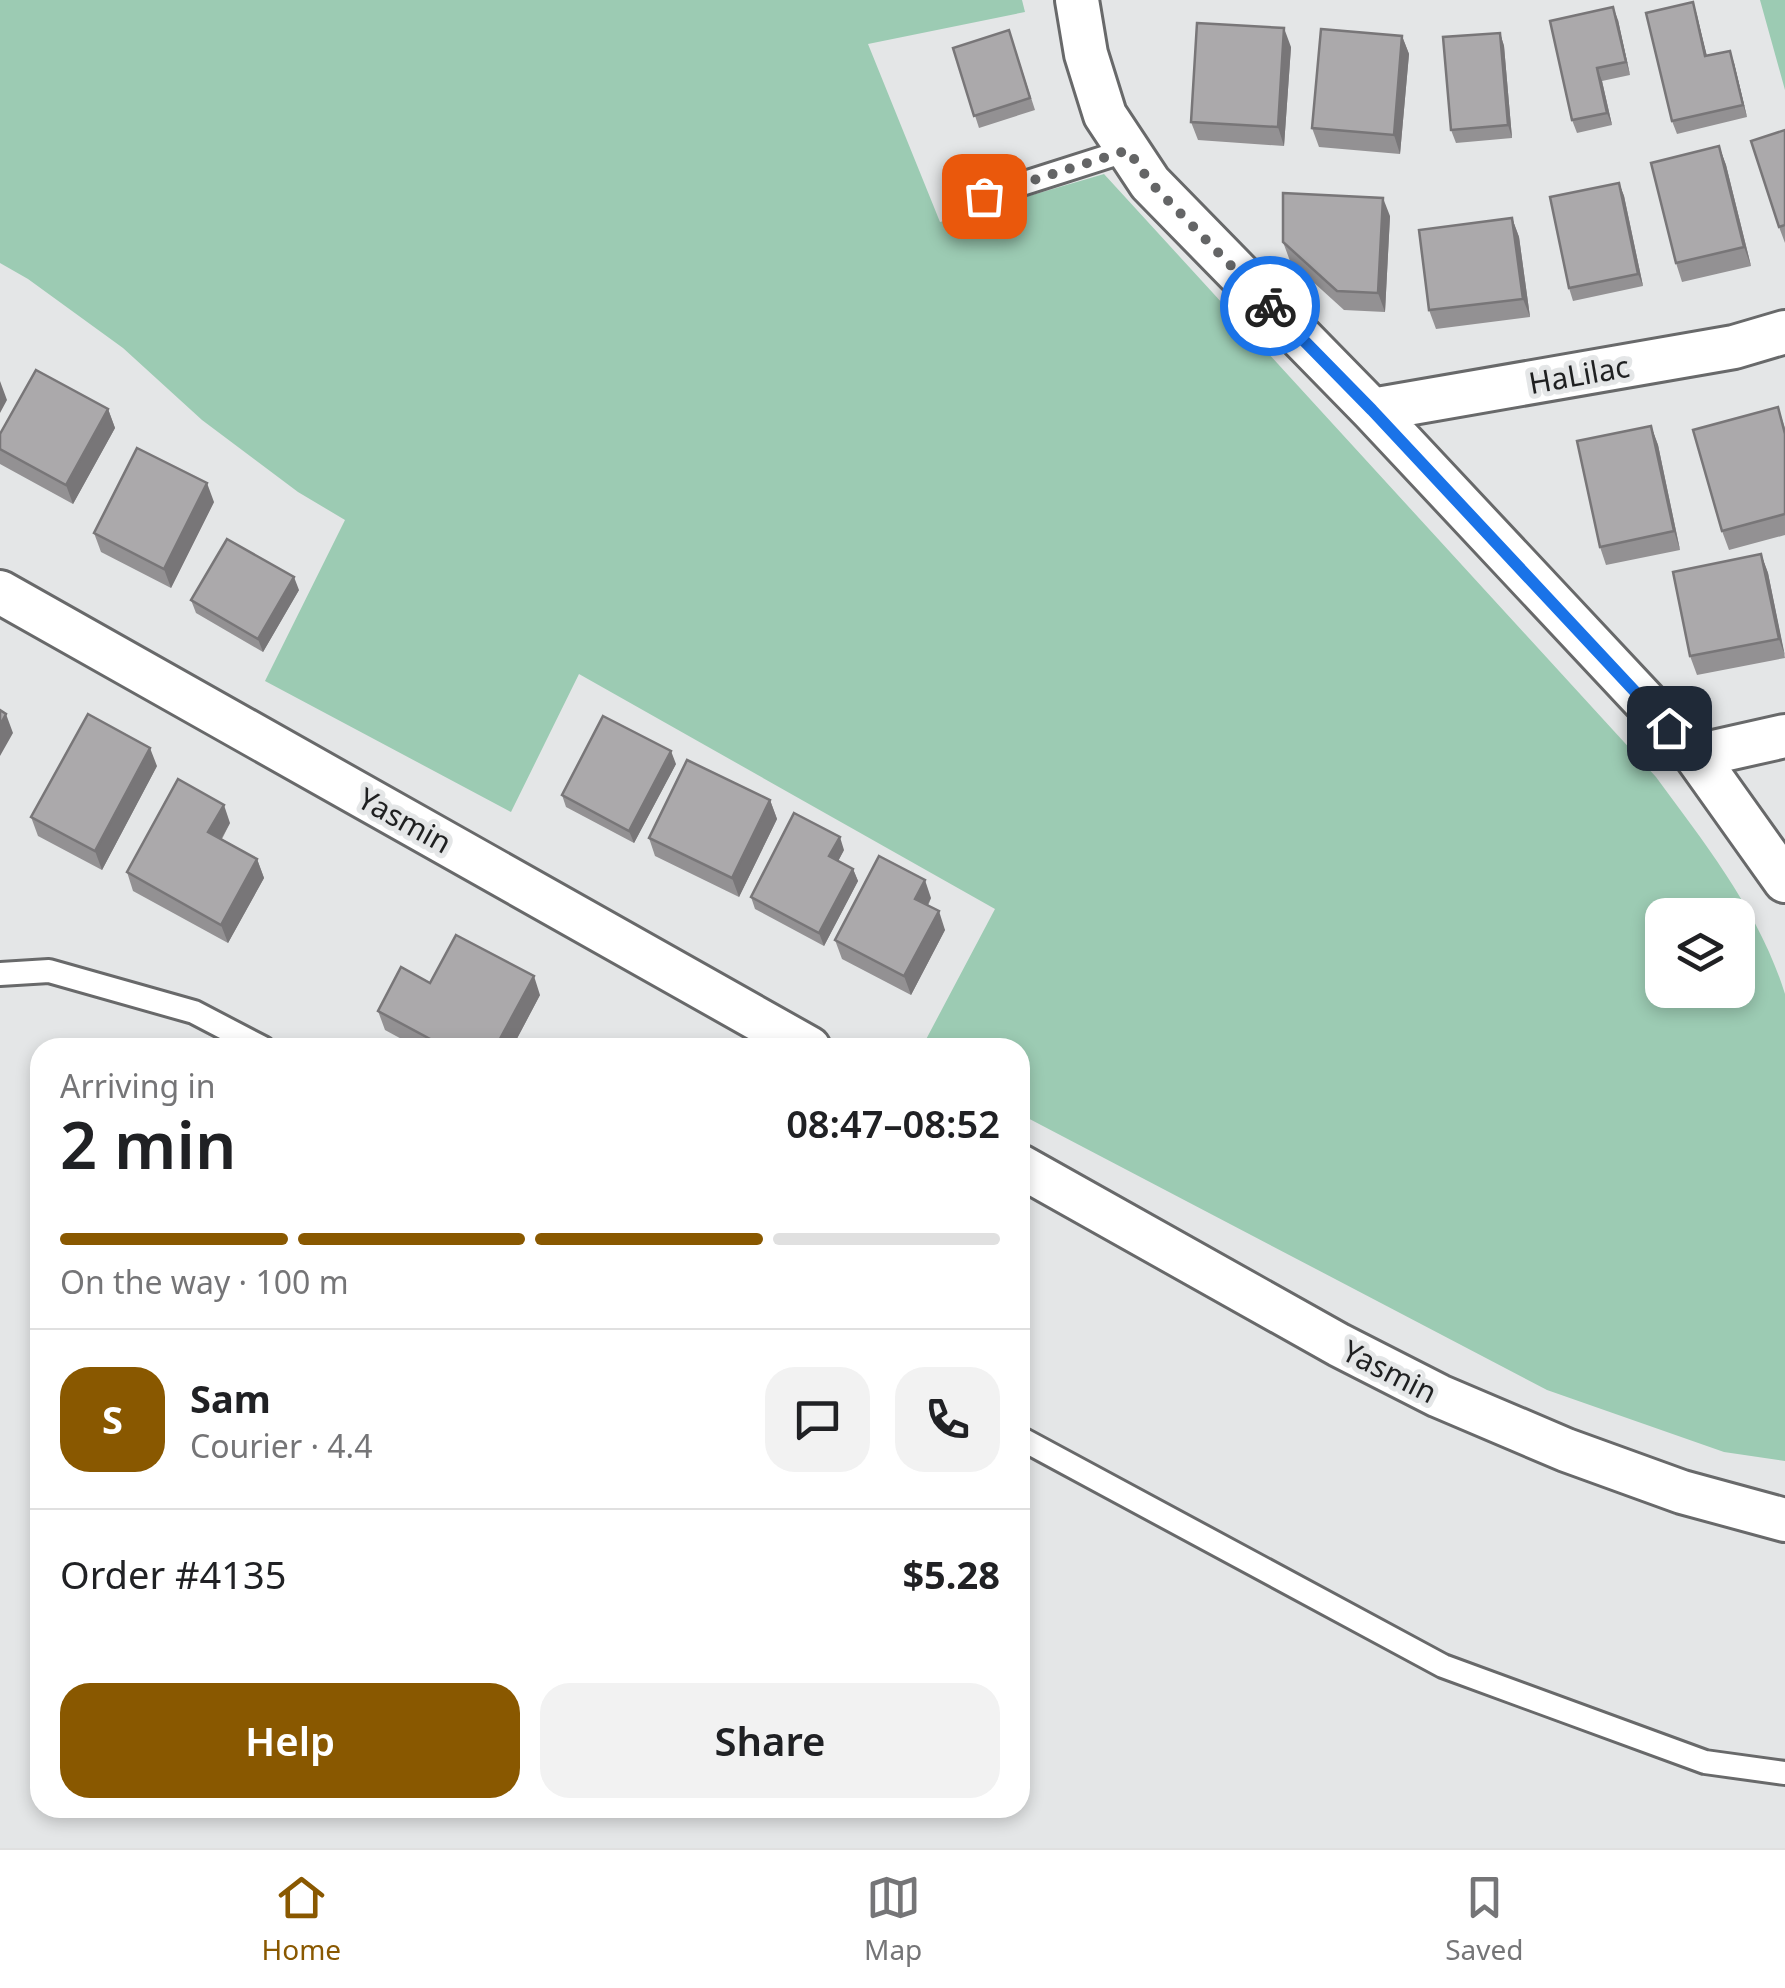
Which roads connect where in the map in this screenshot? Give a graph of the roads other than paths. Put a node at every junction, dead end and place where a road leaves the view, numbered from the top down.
1 (1077, 0) edge
2 (1128, 150) junction
3 (984, 196) dead end
4 (1785, 332) edge
5 (1372, 410) junction
6 (0, 592) edge
7 (1785, 736) edge
8 (1696, 756) junction
9 (1785, 881) edge
10 (0, 974) edge
11 (244, 1038) edge
12 (792, 1038) edge
13 (1030, 1172) edge
14 (1030, 1443) edge
15 (1785, 1520) edge
16 (1785, 1772) edge

1 - 2 street
2 - 3 lane
2 - 5 street
4 - 5 street, HaLilac
5 - 8 street
6 - 12 street, Yasmin
7 - 8 street
8 - 9 street
10 - 11 lane
13 - 15 street, Yasmin
14 - 16 lane

